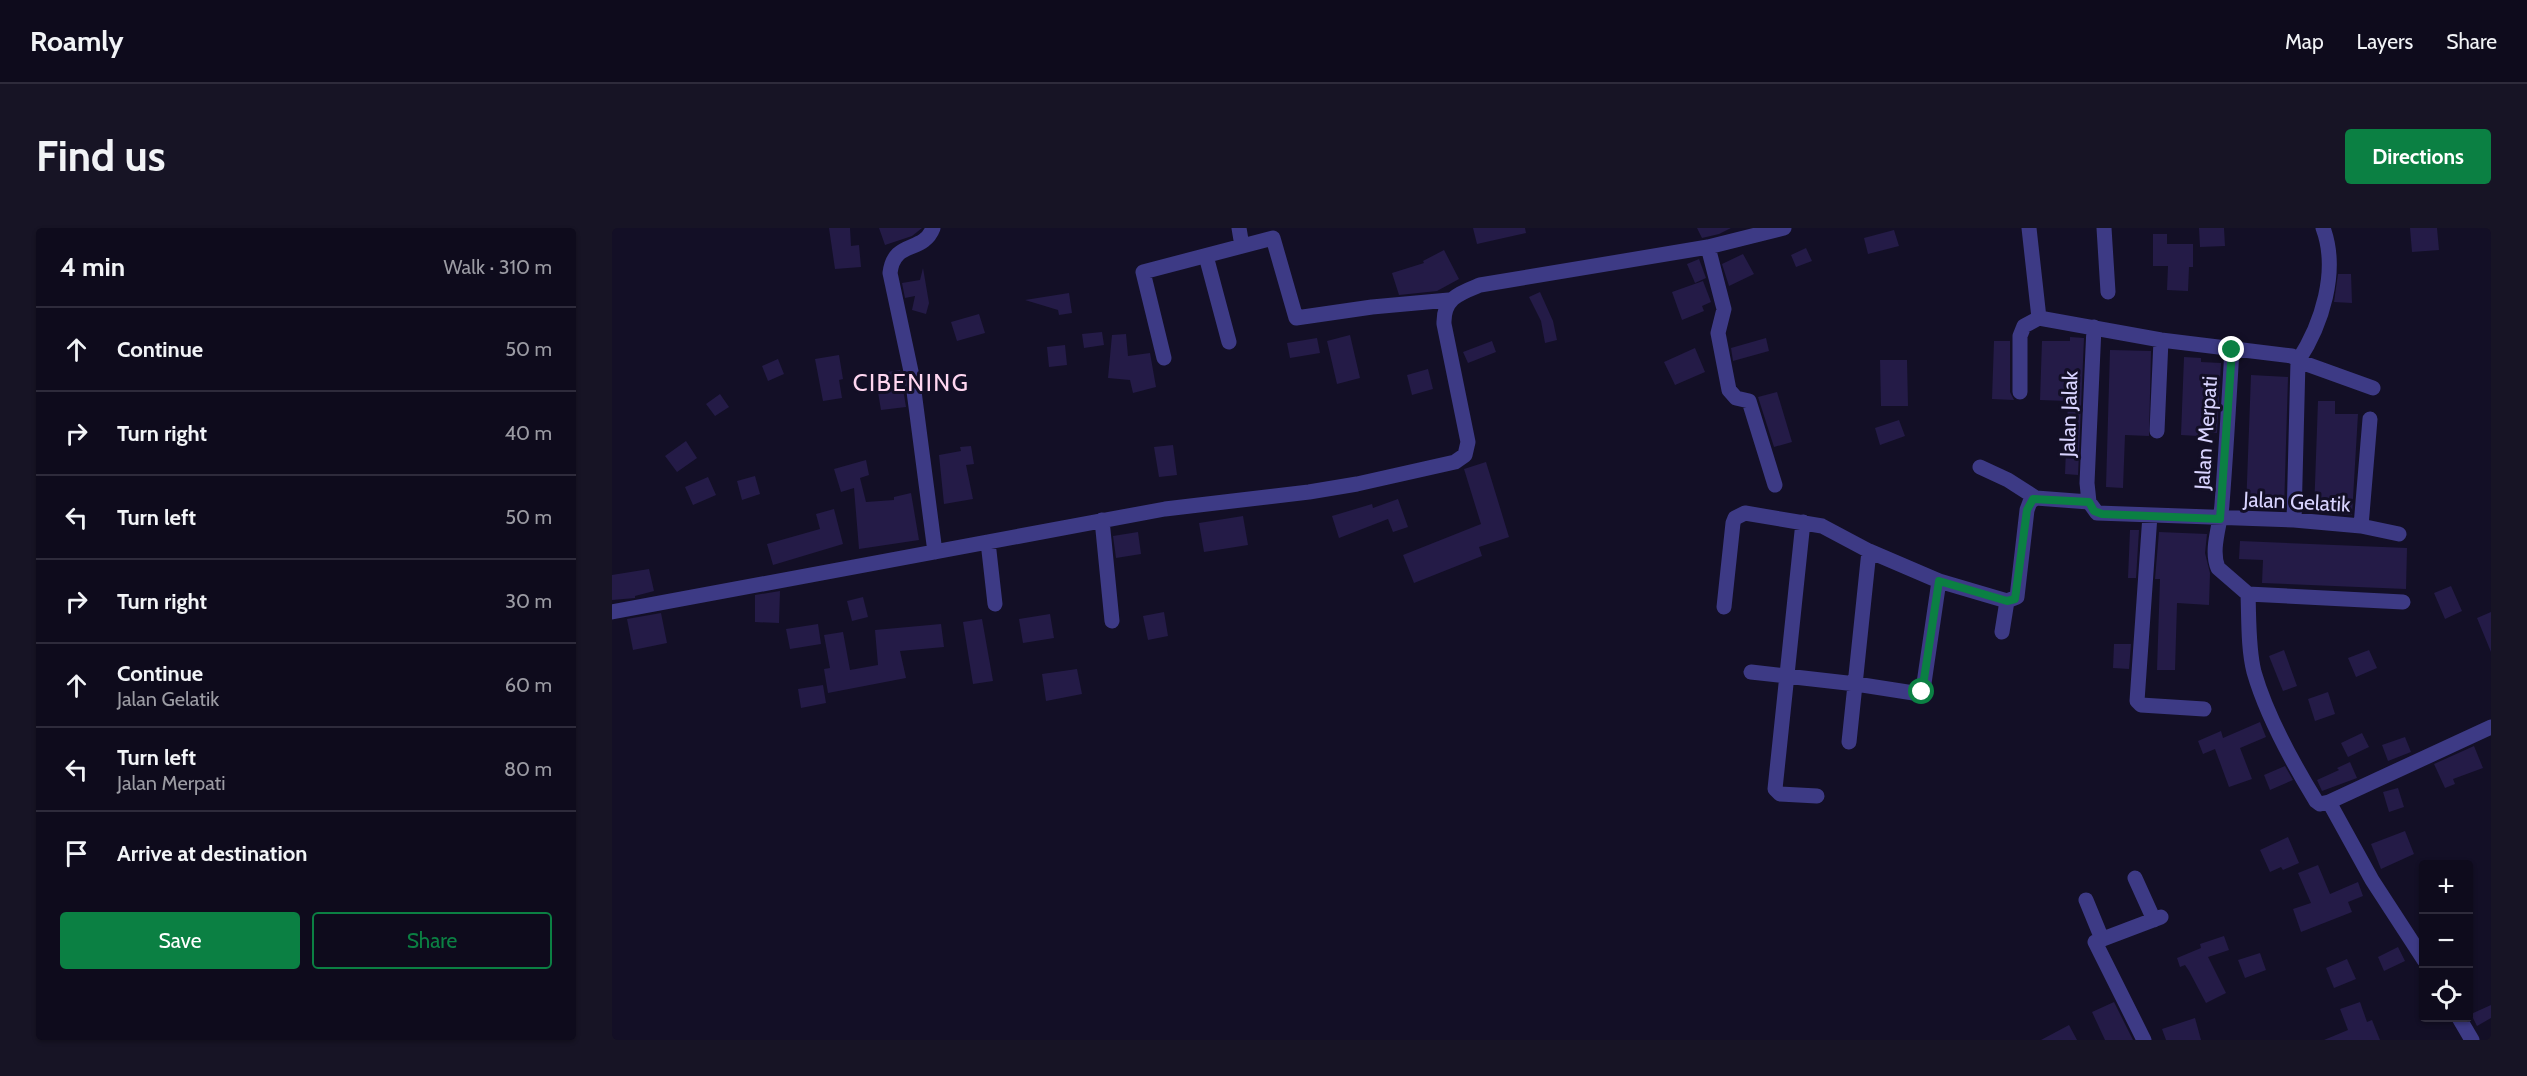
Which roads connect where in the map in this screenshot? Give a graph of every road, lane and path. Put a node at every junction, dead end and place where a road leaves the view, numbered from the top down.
1 (933, 228) edge
2 (1239, 228) edge
3 (1784, 228) edge
4 (2029, 228) edge
5 (2104, 228) edge
6 (2323, 228) edge
7 (1242, 246) junction
8 (1708, 247) junction
9 (1206, 256) junction
10 (2108, 292) dead end
11 (1449, 300) junction
12 (2039, 318) junction
13 (2094, 327) junction
14 (2161, 340) junction
15 (1229, 342) dead end
16 (2232, 350) junction
17 (1164, 358) dead end
18 (2298, 361) junction
19 (2373, 388) dead end
20 (2020, 392) dead end
21 (2370, 419) dead end
22 (2157, 431) dead end
23 (1980, 467) dead end
24 (1775, 485) dead end
25 (2036, 498) junction
26 (2089, 502) junction
27 (2150, 515) junction
28 (2220, 519) junction
29 (1102, 520) junction
30 (2294, 520) junction
31 (1803, 522) junction
32 (2361, 526) junction
33 (2400, 534) dead end
34 (988, 542) junction
35 (1869, 551) junction
36 (935, 552) junction
37 (1939, 581) junction
38 (2248, 594) junction
39 (2007, 601) junction
40 (2403, 602) dead end
41 (995, 603) dead end
42 (1724, 607) dead end
43 (612, 612) edge
44 (1112, 621) dead end
45 (2002, 632) dead end
46 (1751, 672) dead end
47 (1786, 676) junction
48 (1857, 684) junction
49 (2204, 709) dead end
50 (2491, 727) edge
51 (1849, 742) dead end
52 (1817, 796) dead end
53 (2329, 802) junction
54 (2136, 878) dead end
55 (2086, 900) dead end
56 (2102, 939) junction
57 (2419, 952) edge
58 (2462, 1022) edge
59 (2144, 1040) edge
60 (2472, 1040) edge

1 - 36 street
2 - 7 street
3 - 8 street
4 - 12 street
5 - 10 street
6 - 18 street
7 - 9 street
7 - 11 street
8 - 11 street
8 - 24 street
9 - 15 street
9 - 17 street
11 - 29 street
12 - 13 street
12 - 20 street
13 - 14 street
13 - 26 street, Jalan Jalak
14 - 16 street
14 - 22 street
16 - 18 street
16 - 28 street, Jalan Merpati
18 - 19 street
18 - 30 street
21 - 32 street
23 - 25 street
25 - 26 street
25 - 39 street
26 - 27 street, Jalan Gelatik
27 - 28 street, Jalan Gelatik
27 - 49 street
28 - 30 street, Jalan Gelatik
28 - 38 street, Jalan Merpati
29 - 34 street
29 - 44 street
30 - 32 street, Jalan Gelatik
31 - 35 street
31 - 42 street
31 - 47 street
32 - 33 street, Jalan Gelatik
34 - 36 street
34 - 41 street
35 - 37 street
35 - 48 street
36 - 43 street
37 - 39 street
37 - 48 street
38 - 40 street
38 - 53 street
39 - 45 street
46 - 47 street
47 - 48 street
47 - 52 street
48 - 51 street
50 - 53 street
53 - 57 street
54 - 56 street
55 - 56 street
56 - 59 street
58 - 60 street

